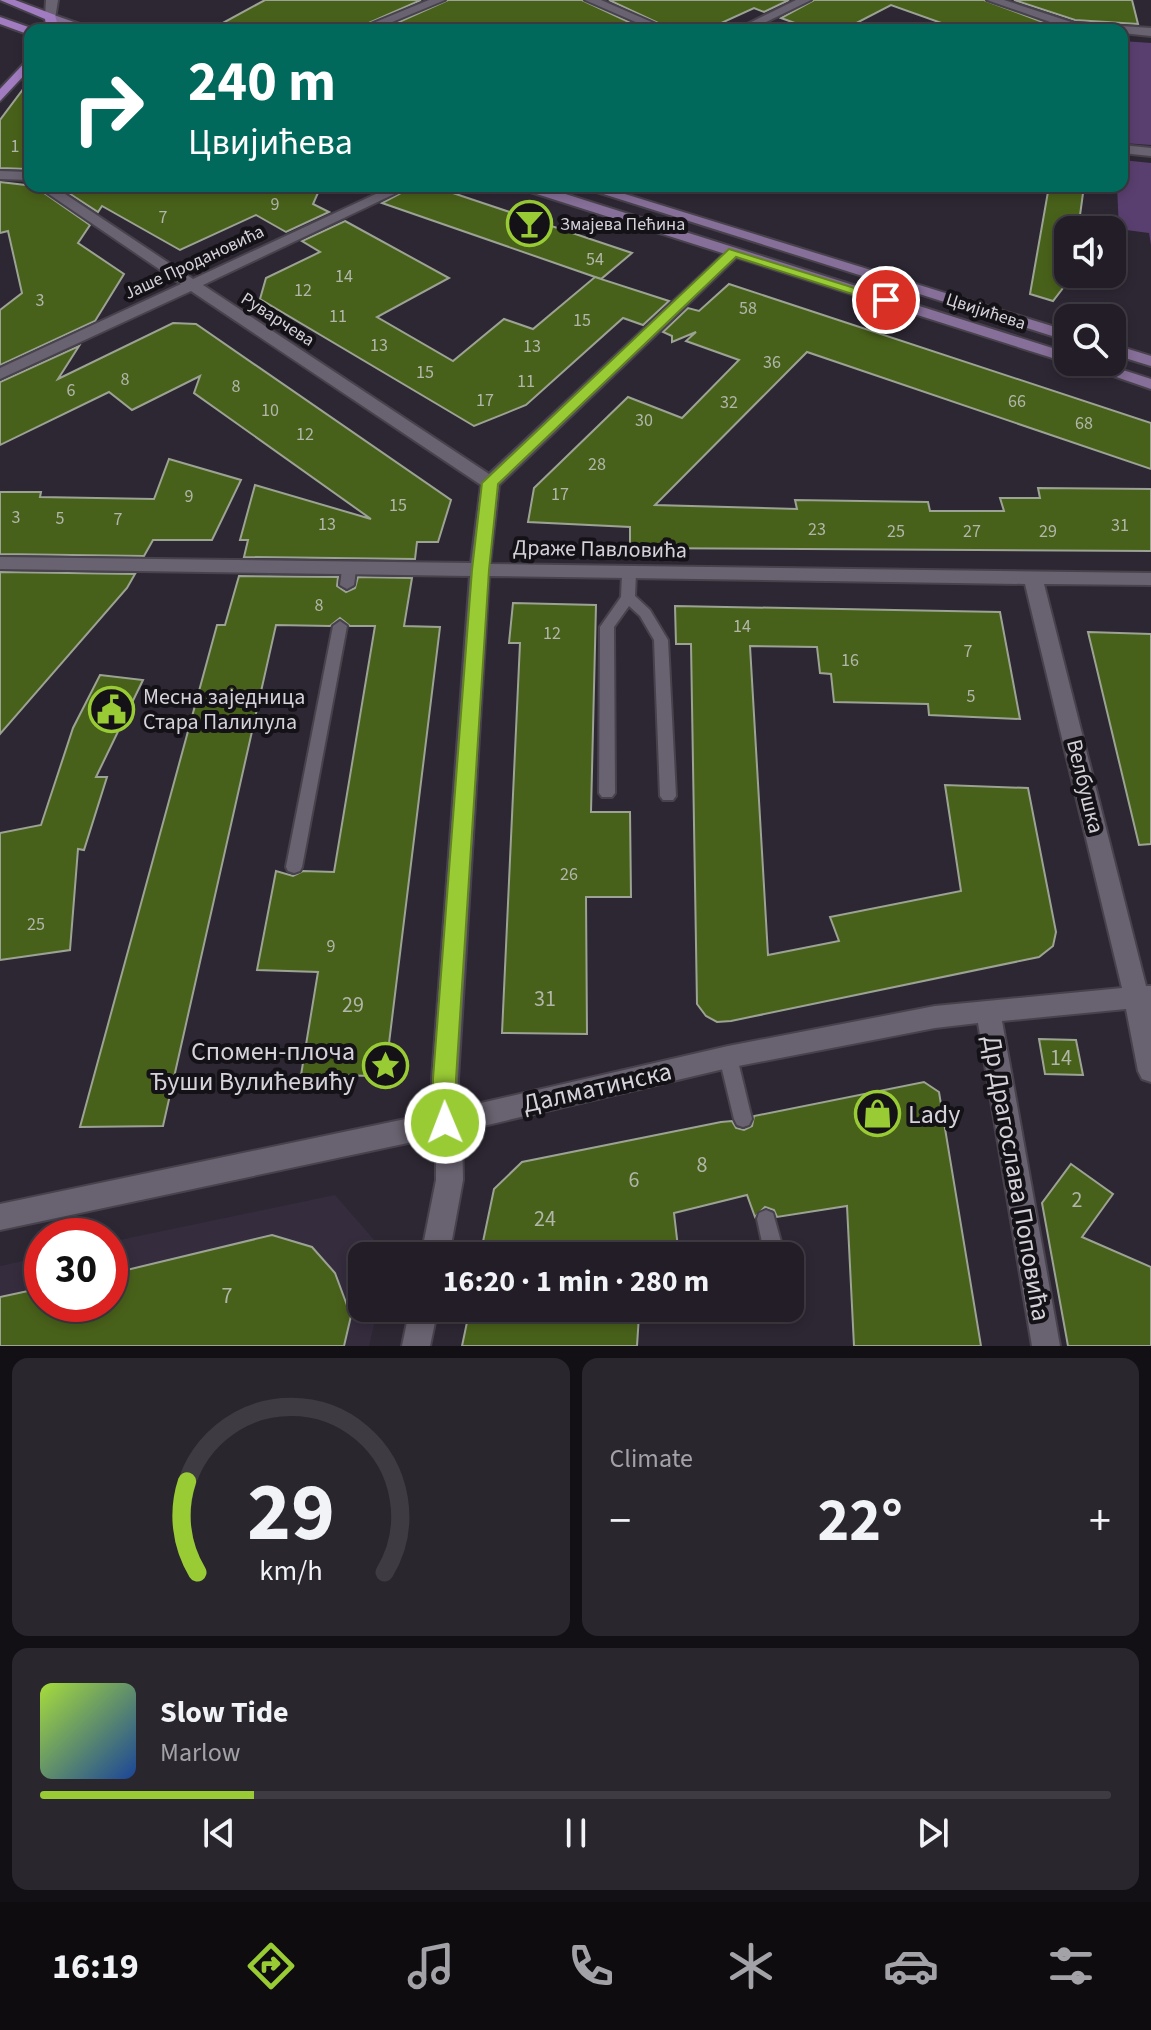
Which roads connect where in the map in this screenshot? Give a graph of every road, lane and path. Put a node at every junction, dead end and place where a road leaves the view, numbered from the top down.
1 (4, 0) edge
2 (52, 0) edge
3 (439, 0) edge
4 (591, 0) edge
5 (805, 0) edge
6 (993, 0) edge
7 (0, 20) edge
8 (52, 24) edge
9 (377, 24) edge
10 (649, 24) edge
11 (754, 24) edge
12 (1067, 24) edge
13 (24, 29) edge
14 (1128, 31) edge
15 (1151, 32) edge
16 (24, 68) edge
17 (0, 97) edge
18 (1128, 150) edge
19 (1151, 152) edge
20 (0, 175) edge
21 (24, 176) edge
22 (53, 192) edge
23 (391, 192) edge
24 (545, 192) edge
25 (604, 192) edge
26 (734, 252) junction
27 (192, 286) junction
28 (1054, 332) edge
29 (1126, 353) edge
30 (1054, 354) edge
31 (1151, 361) edge
32 (0, 374) edge
33 (1126, 376) edge
34 (1151, 384) edge
35 (490, 483) junction
36 (0, 563) edge
37 (480, 570) junction
38 (629, 574) junction
39 (1033, 576) junction
40 (1151, 579) edge
41 (628, 597) junction
42 (340, 626) dead end
43 (607, 793) dead end
44 (668, 796) dead end
45 (294, 867) dead end
46 (1144, 996) edge
47 (988, 1010) junction
48 (728, 1057) junction
49 (1151, 1071) edge
50 (743, 1119) dead end
51 (445, 1123) junction
52 (0, 1217) edge
53 (766, 1219) dead end
54 (438, 1242) edge
55 (772, 1242) edge
56 (421, 1322) edge
57 (416, 1346) edge
58 (1046, 1346) edge

1 - 8 main road
2 - 8 street
3 - 9 street
4 - 10 street
5 - 11 street
6 - 12 street
7 - 13 main road
14 - 15 street
16 - 17 main road
18 - 19 street
20 - 21 street
22 - 27 street, Руварчева
23 - 27 street, Јаше Продановића
24 - 26 main road, Цвијићева
25 - 28 main road, Цвијићева
26 - 30 main road, Цвијићева
26 - 35 street
27 - 32 street, Јаше Продановића
27 - 35 street, Руварчева
29 - 31 main road
33 - 34 main road
35 - 37 street
36 - 37 street, Драже Павловића
37 - 38 street, Драже Павловића
37 - 51 street
38 - 39 street, Драже Павловића
38 - 41 lane
39 - 40 street, Драже Павловића
39 - 46 street, Велбушка
41 - 43 lane
41 - 44 lane
42 - 45 lane
46 - 47 street, Далматинска
46 - 49 street, Велбушка
47 - 48 street, Далматинска
47 - 58 street, Др Драгослава Поповића
48 - 50 lane
48 - 51 street, Далматинска
51 - 52 street, Далматинска
51 - 54 street
53 - 55 lane
56 - 57 street

